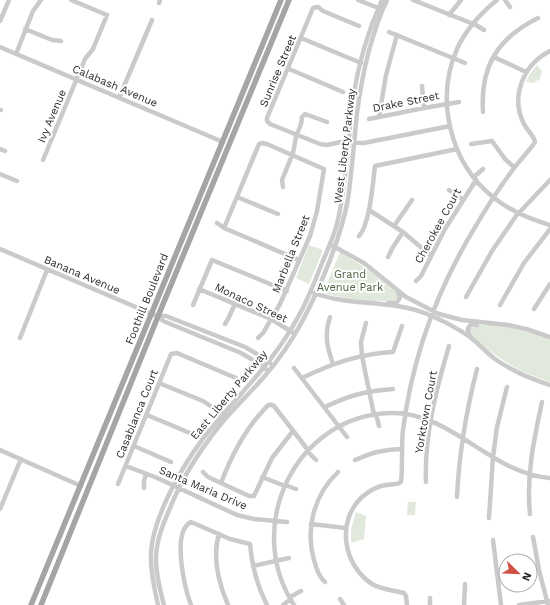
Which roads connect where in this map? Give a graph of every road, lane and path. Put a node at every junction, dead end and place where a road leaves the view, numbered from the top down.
1 (9, 0) edge
2 (41, 0) edge
3 (71, 0) edge
4 (281, 0) edge
5 (289, 0) edge
6 (358, 0) edge
7 (415, 0) edge
8 (461, 0) edge
9 (497, 0) edge
10 (506, 0) edge
11 (382, 1) edge
12 (510, 6) dead end
13 (381, 9) junction
14 (449, 15) junction
15 (538, 18) dead end
16 (152, 20) dead end
17 (0, 21) edge
18 (473, 24) junction
19 (359, 26) dead end
20 (26, 29) junction
21 (484, 30) dead end
22 (389, 32) dead end
23 (397, 35) junction
24 (301, 38) junction
25 (61, 41) dead end
26 (0, 47) edge
27 (550, 51) edge
28 (16, 54) junction
29 (494, 57) junction
30 (454, 58) junction
31 (361, 63) junction
32 (464, 63) dead end
33 (289, 69) junction
34 (526, 72) junction
35 (77, 79) junction
36 (422, 86) dead end
37 (343, 92) dead end
38 (119, 98) junction
39 (459, 102) dead end
40 (447, 104) junction
41 (424, 108) junction
42 (483, 112) dead end
43 (379, 117) junction
44 (369, 119) dead end
45 (327, 122) dead end
46 (450, 126) junction
47 (297, 134) junction
48 (223, 142) junction
49 (352, 143) junction
50 (471, 144) dead end
51 (0, 149) edge
52 (457, 149) junction
53 (5, 151) dead end
54 (292, 156) junction
55 (43, 160) dead end
56 (514, 167) junction
57 (483, 169) dead end
58 (0, 174) edge
59 (475, 178) junction
60 (550, 180) edge
61 (17, 181) dead end
62 (283, 187) dead end
63 (449, 190) dead end
64 (237, 197) junction
65 (493, 197) junction
66 (462, 199) junction
67 (412, 200) dead end
68 (369, 210) junction
69 (278, 214) dead end
70 (518, 214) junction
71 (217, 223) dead end
72 (394, 226) junction
73 (550, 226) edge
74 (224, 228) junction
75 (550, 229) edge
76 (403, 232) junction
77 (359, 236) dead end
78 (332, 246) junction
79 (0, 249) edge
80 (431, 256) junction
81 (388, 258) dead end
82 (299, 260) junction
83 (47, 270) junction
84 (416, 281) dead end
85 (550, 284) edge
86 (200, 290) junction
87 (397, 290) junction
88 (287, 291) junction
89 (313, 292) junction
90 (466, 297) dead end
91 (235, 304) junction
92 (193, 305) dead end
93 (383, 305) junction
94 (500, 305) dead end
95 (534, 310) dead end
96 (152, 314) junction
97 (433, 314) junction
98 (158, 316) junction
99 (330, 317) dead end
100 (271, 319) junction
101 (366, 323) dead end
102 (486, 323) junction
103 (225, 324) dead end
104 (402, 326) dead end
105 (293, 332) junction
106 (550, 337) edge
107 (20, 338) dead end
108 (258, 338) dead end
109 (471, 338) junction
110 (449, 346) dead end
111 (362, 356) junction
112 (271, 364) junction
113 (333, 364) junction
114 (294, 368) dead end
115 (267, 369) junction
116 (477, 369) dead end
117 (236, 378) dead end
118 (302, 378) junction
119 (159, 383) junction
120 (550, 385) edge
121 (507, 387) dead end
122 (393, 389) dead end
123 (369, 391) junction
124 (542, 402) dead end
125 (325, 407) junction
126 (375, 414) junction
127 (405, 414) junction
128 (146, 415) junction
129 (225, 416) junction
130 (431, 422) junction
131 (380, 426) dead end
132 (340, 427) junction
133 (293, 431) junction
134 (190, 433) dead end
135 (347, 437) dead end
136 (462, 437) junction
137 (134, 446) junction
138 (402, 449) junction
139 (0, 450) edge
140 (308, 450) junction
141 (493, 457) junction
142 (21, 459) junction
143 (316, 460) dead end
144 (355, 460) dead end
145 (171, 462) dead end
146 (126, 466) junction
147 (203, 472) dead end
148 (338, 472) dead end
149 (146, 474) junction
150 (530, 475) junction
151 (262, 477) junction
152 (550, 478) edge
153 (426, 482) dead end
154 (221, 483) junction
155 (118, 484) dead end
156 (285, 485) junction
157 (81, 486) junction
158 (174, 486) junction
159 (144, 488) dead end
160 (179, 489) junction
161 (296, 489) dead end
162 (457, 497) dead end
163 (0, 509) edge
164 (530, 514) dead end
165 (489, 518) dead end
166 (275, 521) junction
167 (66, 522) junction
168 (287, 522) dead end
169 (311, 524) junction
170 (346, 528) junction
171 (219, 534) junction
172 (533, 537) dead end
173 (493, 540) dead end
174 (60, 555) junction
175 (289, 558) dead end
176 (276, 561) junction
177 (253, 566) junction
178 (325, 582) dead end
179 (465, 584) dead end
180 (300, 591) dead end
181 (290, 598) junction
182 (430, 598) dead end
183 (340, 600) dead end
184 (548, 602) edge
185 (31, 605) edge
186 (41, 605) edge
187 (158, 605) edge
188 (164, 605) edge
189 (191, 605) edge
190 (228, 605) edge
191 (267, 605) edge
192 (283, 605) edge
193 (294, 605) edge
194 (344, 605) edge
195 (407, 605) edge
196 (430, 605) edge
197 (464, 605) edge
198 (500, 605) edge
199 (522, 605) edge

1 - 17 street
2 - 20 street
3 - 35 street, Ivy Avenue
4 - 48 main road, Foothill Boulevard
5 - 98 main road, Foothill Boulevard
6 - 13 street
7 - 14 street
8 - 14 street
9 - 18 street
10 - 12 street
11 - 13 street, West Liberty Parkway
13 - 31 street, West Liberty Parkway
13 - 49 street, West Liberty Parkway
14 - 18 street
15 - 29 street
16 - 38 street
18 - 21 street
18 - 30 street
19 - 24 street, Sunrise Street
20 - 25 street
20 - 28 street
22 - 23 street
23 - 30 street
23 - 43 street
24 - 31 street
24 - 33 street, Sunrise Street
26 - 28 street, Calabash Avenue
27 - 34 street
28 - 35 street, Calabash Avenue
29 - 34 street
29 - 42 street
30 - 32 street
30 - 40 street
31 - 49 street, West Liberty Parkway
33 - 37 street
33 - 47 street, Sunrise Street
34 - 56 street
35 - 38 street, Calabash Avenue
35 - 55 street, Ivy Avenue
36 - 41 street
38 - 48 street, Calabash Avenue
39 - 40 street, Drake Street
40 - 41 street, Drake Street
40 - 46 street
41 - 43 street, Drake Street
43 - 44 street, Drake Street
45 - 47 street
46 - 49 street, Sunrise Street
46 - 52 street
47 - 49 street, Sunrise Street
47 - 54 street
48 - 96 main road, Foothill Boulevard
49 - 78 street, West Liberty Parkway
50 - 56 street
51 - 53 street
52 - 59 street
52 - 68 street
54 - 62 street
54 - 64 street
54 - 82 street, Marbella Street
56 - 65 street
57 - 59 street, Cherokee Court
58 - 61 street
59 - 65 street
59 - 66 street, Cherokee Court
60 - 70 street
63 - 66 street
64 - 69 street
64 - 74 street
65 - 70 street
65 - 97 street
66 - 80 street, Cherokee Court
67 - 72 street
68 - 72 street
68 - 77 street
70 - 73 street
70 - 90 street
71 - 74 street
72 - 76 street
74 - 82 street
75 - 94 street
76 - 80 street
76 - 81 street
78 - 87 street
78 - 89 street, West Liberty Parkway
79 - 83 street, Banana Avenue
80 - 84 street, Cherokee Court
82 - 88 street, Marbella Street
83 - 96 street, Banana Avenue
83 - 107 street
85 - 95 street
86 - 88 street
86 - 91 street, Monaco Street
86 - 92 street
87 - 93 street
87 - 97 street
88 - 100 street, Marbella Street
89 - 93 street
89 - 105 street, East Liberty Parkway
91 - 100 street, Monaco Street
91 - 103 street
93 - 97 street
96 - 98 street, Banana Avenue
96 - 157 main road, Foothill Boulevard
97 - 102 street
97 - 109 street
97 - 127 street
98 - 112 street, Banana Avenue
98 - 115 street, Banana Avenue
98 - 174 main road, Foothill Boulevard
99 - 113 street
100 - 105 street, Monaco Street
100 - 108 street, Marbella Street
101 - 111 street
102 - 106 street
102 - 109 street
104 - 111 street
105 - 112 street, East Liberty Parkway
109 - 120 street
110 - 130 street, Yorktown Court
111 - 113 street
111 - 123 street
112 - 115 street, East Liberty Parkway
113 - 118 street
114 - 118 street
115 - 129 street, East Liberty Parkway
116 - 136 street
117 - 119 street, Casablanca Court
118 - 125 street
119 - 128 street, Casablanca Court
119 - 129 street
121 - 141 street
122 - 123 street
123 - 125 street
123 - 126 street
124 - 150 street
125 - 132 street
126 - 127 street
126 - 131 street
126 - 132 street
127 - 130 street
127 - 138 street
128 - 134 street
128 - 137 street, Casablanca Court
129 - 158 street, East Liberty Parkway
129 - 160 street, East Liberty Parkway
130 - 136 street
130 - 153 street, Yorktown Court
132 - 135 street
132 - 140 street
133 - 140 street
133 - 151 street
133 - 154 street
136 - 141 street
136 - 162 street
137 - 145 street
137 - 146 street, Casablanca Court
138 - 144 street
138 - 170 street
139 - 142 street
140 - 143 street
140 - 156 street
141 - 150 street
141 - 165 street
142 - 157 street
142 - 163 street
146 - 149 street, Santa Maria Drive
146 - 155 street, Casablanca Court
147 - 154 street
148 - 169 street
149 - 158 street, Santa Maria Drive
149 - 159 street
150 - 152 street
150 - 164 street
151 - 154 street
151 - 156 street
156 - 161 street
156 - 166 street
157 - 167 main road, Foothill Boulevard
158 - 160 street, Santa Maria Drive
158 - 187 street, East Liberty Parkway
160 - 166 street, Santa Maria Drive
160 - 188 street, East Liberty Parkway
166 - 168 street, Santa Maria Drive
166 - 176 street
167 - 174 main road
167 - 185 main road, Foothill Boulevard
169 - 170 street
169 - 178 street
170 - 195 street
171 - 177 street
171 - 189 street
171 - 190 street
172 - 184 street
173 - 198 street
174 - 186 main road, Foothill Boulevard
175 - 176 street
176 - 177 street
176 - 181 street
177 - 191 street
179 - 197 street
180 - 181 street
181 - 192 street
181 - 193 street
182 - 196 street
183 - 194 street
184 - 199 street

